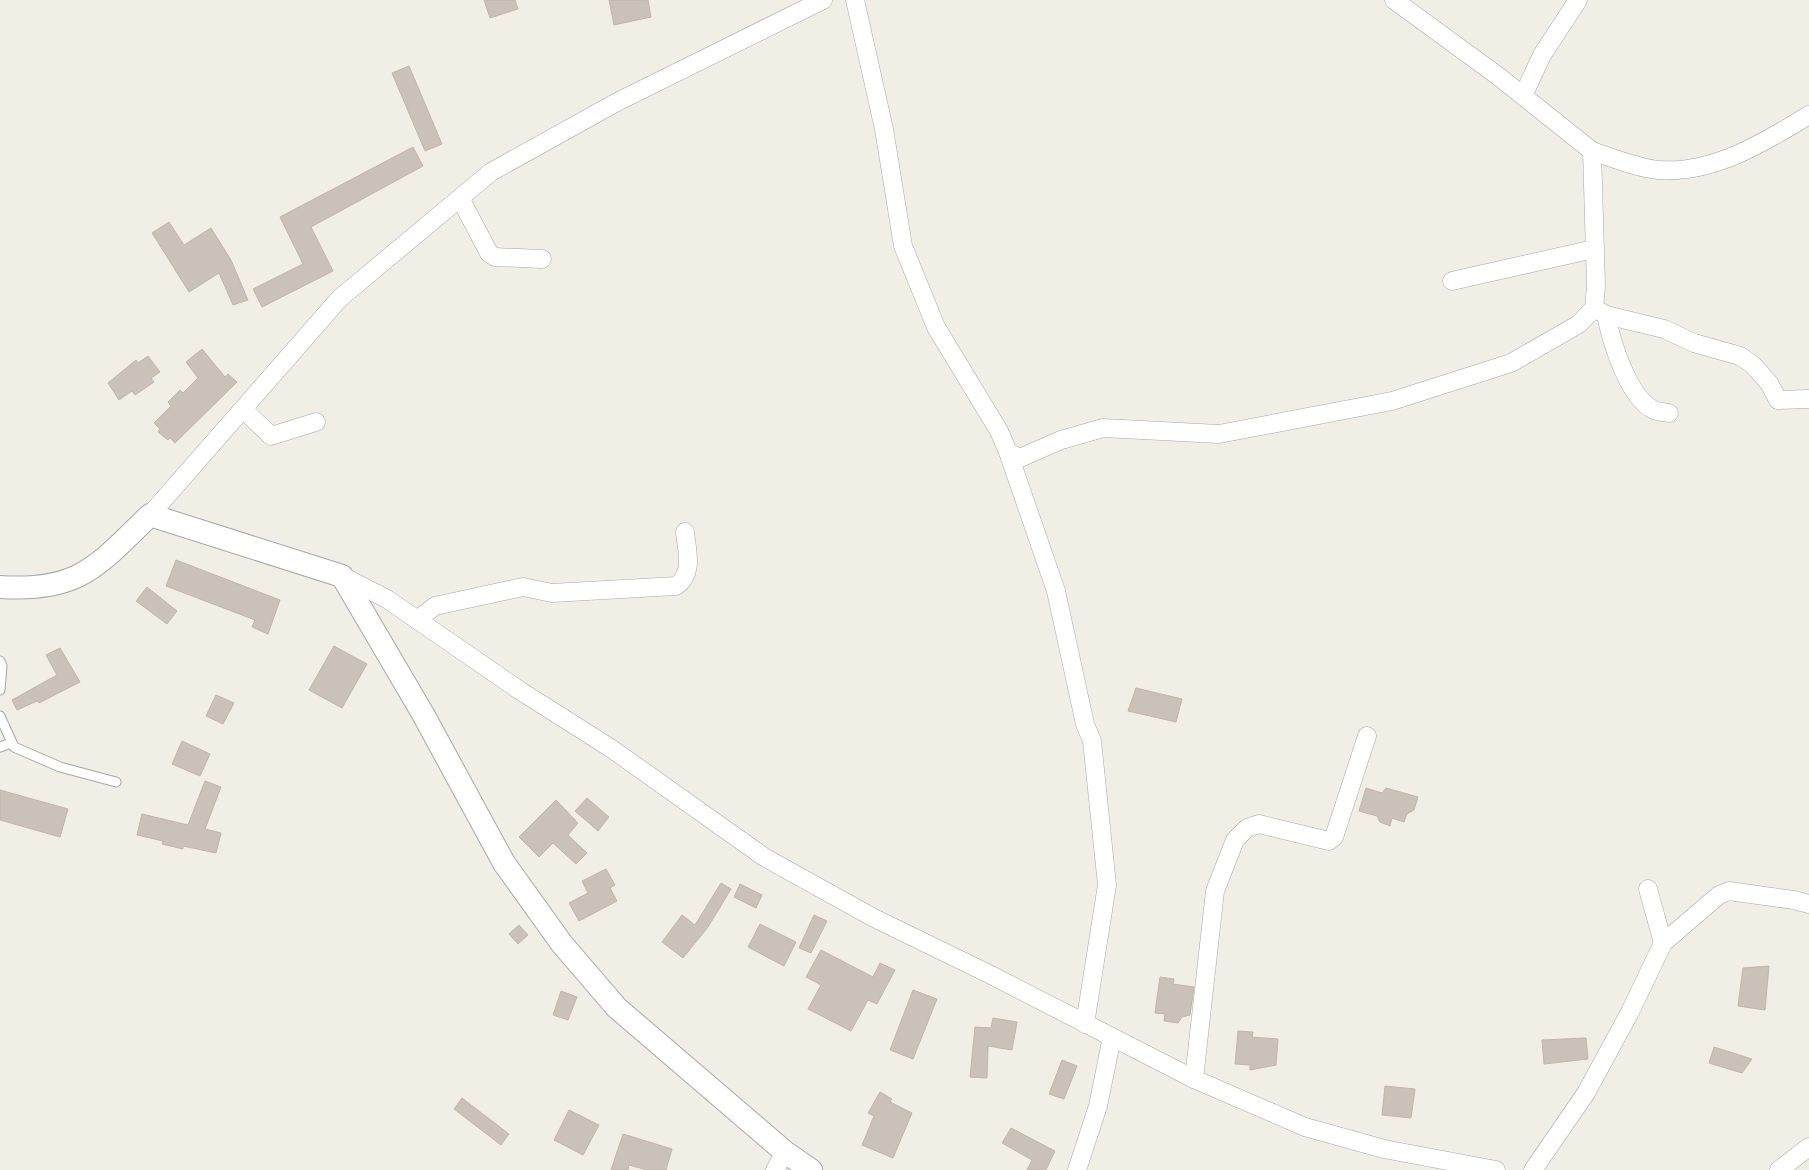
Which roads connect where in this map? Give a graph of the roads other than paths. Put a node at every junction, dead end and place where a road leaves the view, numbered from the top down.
1 (823, 0) edge
2 (855, 0) edge
3 (1394, 0) edge
4 (1578, 0) edge
5 (1523, 96) junction
6 (1809, 116) edge
7 (1592, 151) junction
8 (460, 198) junction
9 (1594, 249) junction
10 (542, 259) dead end
11 (1452, 281) dead end
12 (1600, 311) junction
13 (1809, 399) edge
14 (243, 409) junction
15 (1669, 413) dead end
16 (316, 422) dead end
17 (1008, 452) junction
18 (150, 515) junction
19 (685, 532) dead end
20 (342, 576) junction
21 (0, 587) edge
22 (417, 620) junction
23 (0, 662) edge
24 (0, 690) edge
25 (0, 716) edge
26 (1367, 736) dead end
27 (11, 743) junction
28 (0, 747) edge
29 (116, 782) dead end
30 (1648, 889) dead end
31 (1809, 904) edge
32 (1663, 943) junction
33 (1085, 1024) junction
34 (1112, 1037) junction
35 (1194, 1079) junction
36 (1809, 1146) edge
37 (780, 1161) edge
38 (811, 1170) edge
39 (1077, 1170) edge
40 (1496, 1170) edge
41 (1533, 1170) edge
42 (1779, 1170) edge

1 - 8 street
2 - 17 street
3 - 5 street
4 - 5 street
5 - 7 street
6 - 7 street
7 - 9 street
8 - 10 street
8 - 14 street
9 - 11 street
9 - 12 street
12 - 13 street
12 - 15 street
12 - 17 street
14 - 16 street
14 - 18 street
17 - 33 street
18 - 20 street
18 - 21 street
19 - 22 street
20 - 22 street
20 - 37 street
22 - 33 street
23 - 24 lane
25 - 27 lane
26 - 35 street
27 - 28 lane
27 - 29 lane
30 - 32 street
31 - 32 street
32 - 41 street
33 - 34 street
34 - 35 street
34 - 39 street
35 - 40 street
36 - 42 street
37 - 38 street

